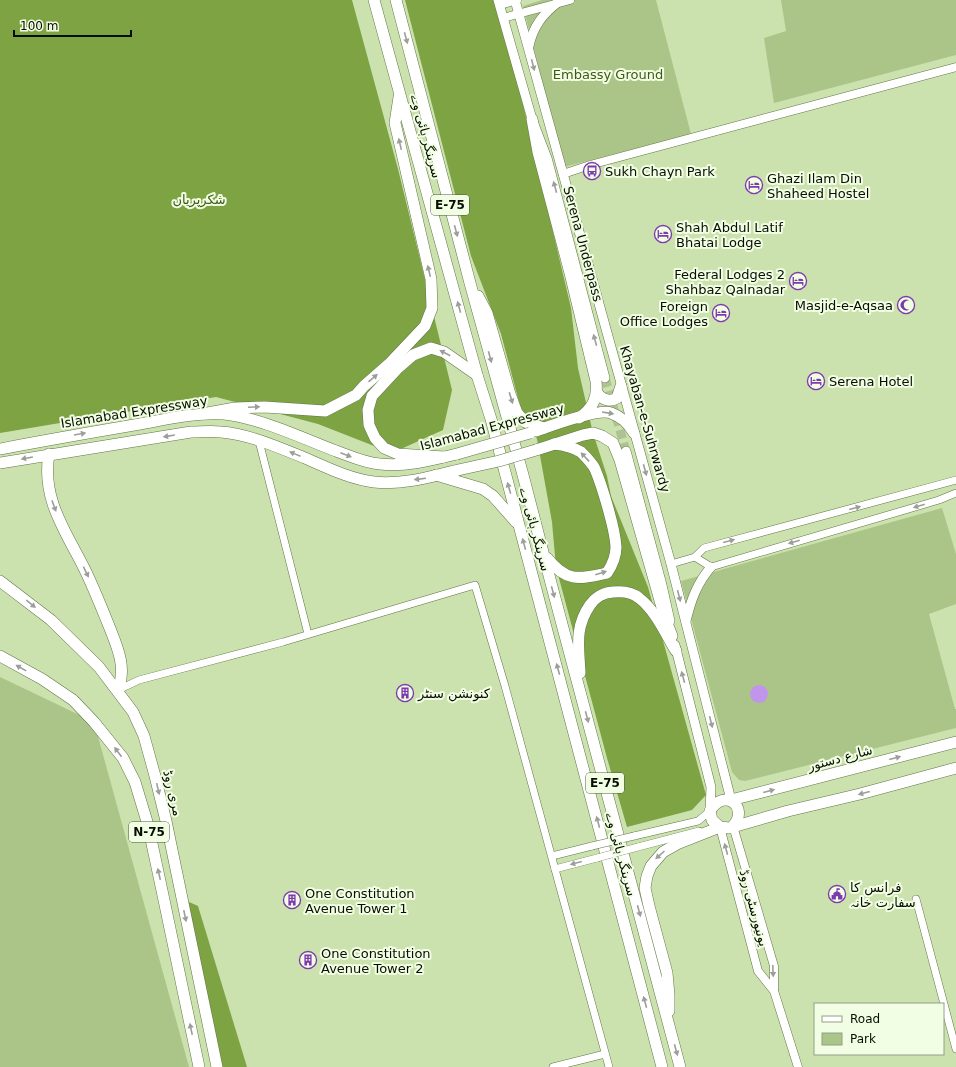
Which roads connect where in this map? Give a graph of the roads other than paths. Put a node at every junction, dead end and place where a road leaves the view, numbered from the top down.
1 (374, 0) edge
2 (396, 0) edge
3 (516, 0) edge
4 (570, 0) edge
5 (499, 2) edge
6 (557, 3) junction
7 (519, 13) junction
8 (503, 18) junction
9 (528, 47) junction
10 (956, 67) edge
11 (399, 92) junction
12 (532, 118) junction
13 (563, 174) junction
14 (470, 283) junction
15 (477, 375) junction
16 (605, 378) tunnel mouth
17 (621, 386) junction
18 (597, 393) junction
19 (202, 414) junction
20 (579, 418) junction
21 (544, 428) junction
22 (634, 433) junction
23 (259, 441) junction
24 (554, 444) junction
25 (0, 449) edge
26 (49, 454) junction
27 (444, 457) junction
28 (0, 463) edge
29 (436, 475) junction
30 (954, 480) edge
31 (936, 486) junction
32 (956, 493) edge
33 (939, 500) junction
34 (520, 526) junction
35 (544, 554) junction
36 (695, 557) junction
37 (671, 564) junction
38 (711, 567) junction
39 (0, 581) edge
40 (686, 623) junction
41 (308, 634) junction
42 (672, 636) joint
43 (676, 651) junction
44 (0, 656) edge
45 (118, 690) junction
46 (582, 699) junction
47 (956, 742) edge
48 (721, 760) junction
49 (706, 765) junction
50 (956, 768) edge
51 (732, 800) junction
52 (710, 811) junction
53 (718, 826) junction
54 (733, 826) junction
55 (552, 856) junction
56 (556, 869) junction
57 (181, 896) junction
58 (916, 899) dead end
59 (164, 900) junction
60 (774, 991) junction
61 (944, 1003) edge
62 (944, 1004) edge
63 (669, 1023) junction
64 (956, 1049) edge
65 (605, 1054) junction
66 (199, 1067) edge
67 (217, 1067) edge
68 (552, 1067) edge
69 (609, 1067) edge
70 (662, 1067) edge
71 (680, 1067) edge
72 (798, 1067) edge

1 - 11 main road, سرینگر ہائی وے / E-75
2 -> 14 main road, سرینگر ہائی وے / E-75
3 - 5 street
3 - 7 main road, Khayaban-e-Suhrwardy
4 - 6 street
5 - 8 main road
6 - 7 street
6 - 9 main road
7 - 8 street
7 - 9 main road, Khayaban-e-Suhrwardy
8 - 12 main road
9 -> 13 main road, Khayaban-e-Suhrwardy
10 - 13 street
15 -> 11 main road, سرینگر ہائی وے / E-75
19 -> 11 main road
16 -> 12 main road, Serena Underpass
12 - 18 main road
13 - 17 main road, Khayaban-e-Suhrwardy
14 -> 21 main road
14 -> 35 main road, سرینگر ہائی وے / E-75
15 -> 27 main road
34 -> 15 main road, سرینگر ہائی وے / E-75
17 - 18 main road
17 - 22 main road, Khayaban-e-Suhrwardy
18 - 20 main road
25 -> 19 main road, Islamabad Expressway
19 -> 27 main road, Islamabad Expressway
20 - 21 main road, Islamabad Expressway
20 -> 22 main road, Islamabad Expressway
21 - 27 main road, Islamabad Expressway, bridge
22 -> 37 main road, Khayaban-e-Suhrwardy
23 -> 26 main road
29 -> 23 main road
23 - 41 street
24 - 29 main road, bridge
35 -> 24 main road
24 - 42 main road
26 -> 28 main road
26 -> 45 main road
29 - 34 main road
30 - 31 street
30 - 32 street
31 - 33 street
36 -> 31 street
32 - 33 street
33 -> 38 street
70 -> 34 main road, سرینگر ہائی وے / E-75
35 -> 46 main road, سرینگر ہائی وے / E-75
36 - 37 street
36 - 38 street
37 -> 40 main road, Khayaban-e-Suhrwardy
38 - 40 main road
39 -> 45 main road, مری روڈ
40 -> 48 main road, Khayaban-e-Suhrwardy
41 - 45 street
41 - 55 street
42 - 43 main road
43 - 46 main road
49 -> 43 main road
59 -> 44 main road, N-75
45 -> 57 main road, مری روڈ / N-75
46 -> 63 main road, سرینگر ہائی وے / E-75
51 -> 47 main road, شارع دستور
48 - 49 main road
48 - 51 main road, Khayaban-e-Suhrwardy
49 - 52 main road
50 -> 54 main road
51 - 52 main road
51 - 54 main road
52 - 53 main road
52 - 55 street, bridge
53 - 54 main road
53 -> 56 street, bridge
60 -> 53 street, یونیورسٹی روڈ
53 -> 63 main road
54 -> 60 street, یونیورسٹی روڈ
55 - 56 street
56 - 65 street
57 - 59 main road
57 -> 67 main road, مری روڈ / N-75
58 - 61 street
66 -> 59 main road, N-75
60 - 72 street, یونیورسٹی روڈ
62 - 64 street
63 -> 71 main road, سرینگر ہائی وے / E-75
65 - 68 street
65 - 69 street

